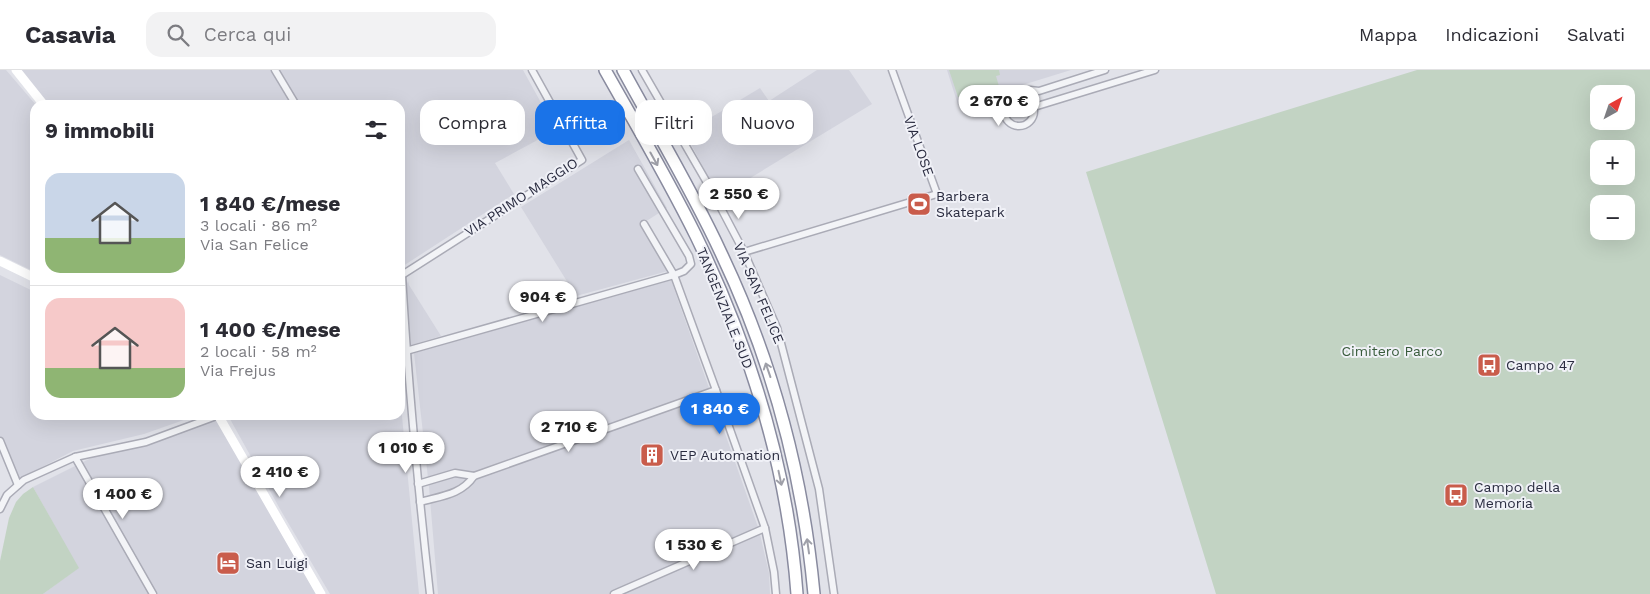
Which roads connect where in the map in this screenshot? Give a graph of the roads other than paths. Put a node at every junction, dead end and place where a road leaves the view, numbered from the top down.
1 (16, 70) edge
2 (275, 70) edge
3 (532, 70) edge
4 (605, 70) edge
5 (623, 70) edge
6 (642, 70) edge
7 (892, 70) edge
8 (1104, 70) edge
9 (1155, 70) edge
10 (1024, 97) junction
11 (40, 100) edge
12 (293, 100) edge
13 (1034, 107) junction
14 (638, 169) dead end
15 (644, 224) dead end
16 (744, 252) junction
17 (0, 261) edge
18 (405, 271) edge
19 (674, 275) junction
20 (30, 276) edge
21 (405, 336) edge
22 (406, 351) junction
23 (716, 390) junction
24 (205, 420) edge
25 (221, 420) edge
26 (0, 441) edge
27 (75, 457) junction
28 (474, 476) junction
29 (418, 484) junction
30 (18, 485) junction
31 (420, 502) junction
32 (0, 509) edge
33 (765, 528) junction
34 (152, 594) edge
35 (321, 594) edge
36 (430, 594) edge
37 (614, 594) edge
38 (776, 594) edge
39 (798, 594) edge
40 (814, 594) edge
41 (834, 594) edge

1 - 11 street
2 - 12 street
3 - 18 street, VIA PRIMO MAGGIO
4 -> 39 highway, TANGENZIALE SUD
40 -> 5 highway, TANGENZIALE SUD
6 - 16 street, VIA SAN FELICE
7 - 16 street, VIA LOSE
8 - 10 street
9 - 13 street
10 - 13 street
10 - 13 street
14 - 19 street
15 - 19 street
16 - 41 street, VIA SAN FELICE
17 - 20 street
19 - 22 street
19 - 23 street
21 - 22 street, VIA PRIMO MAGGIO
22 - 29 street, VIA PRIMO MAGGIO
23 - 28 street
23 - 33 street
24 - 27 street
25 - 35 street
26 - 30 street
27 - 30 street
27 - 34 street
28 - 29 street
28 - 31 street
29 - 31 street, VIA PRIMO MAGGIO
30 - 32 street
31 - 36 street, VIA PRIMO MAGGIO
33 - 37 street
33 - 38 street

